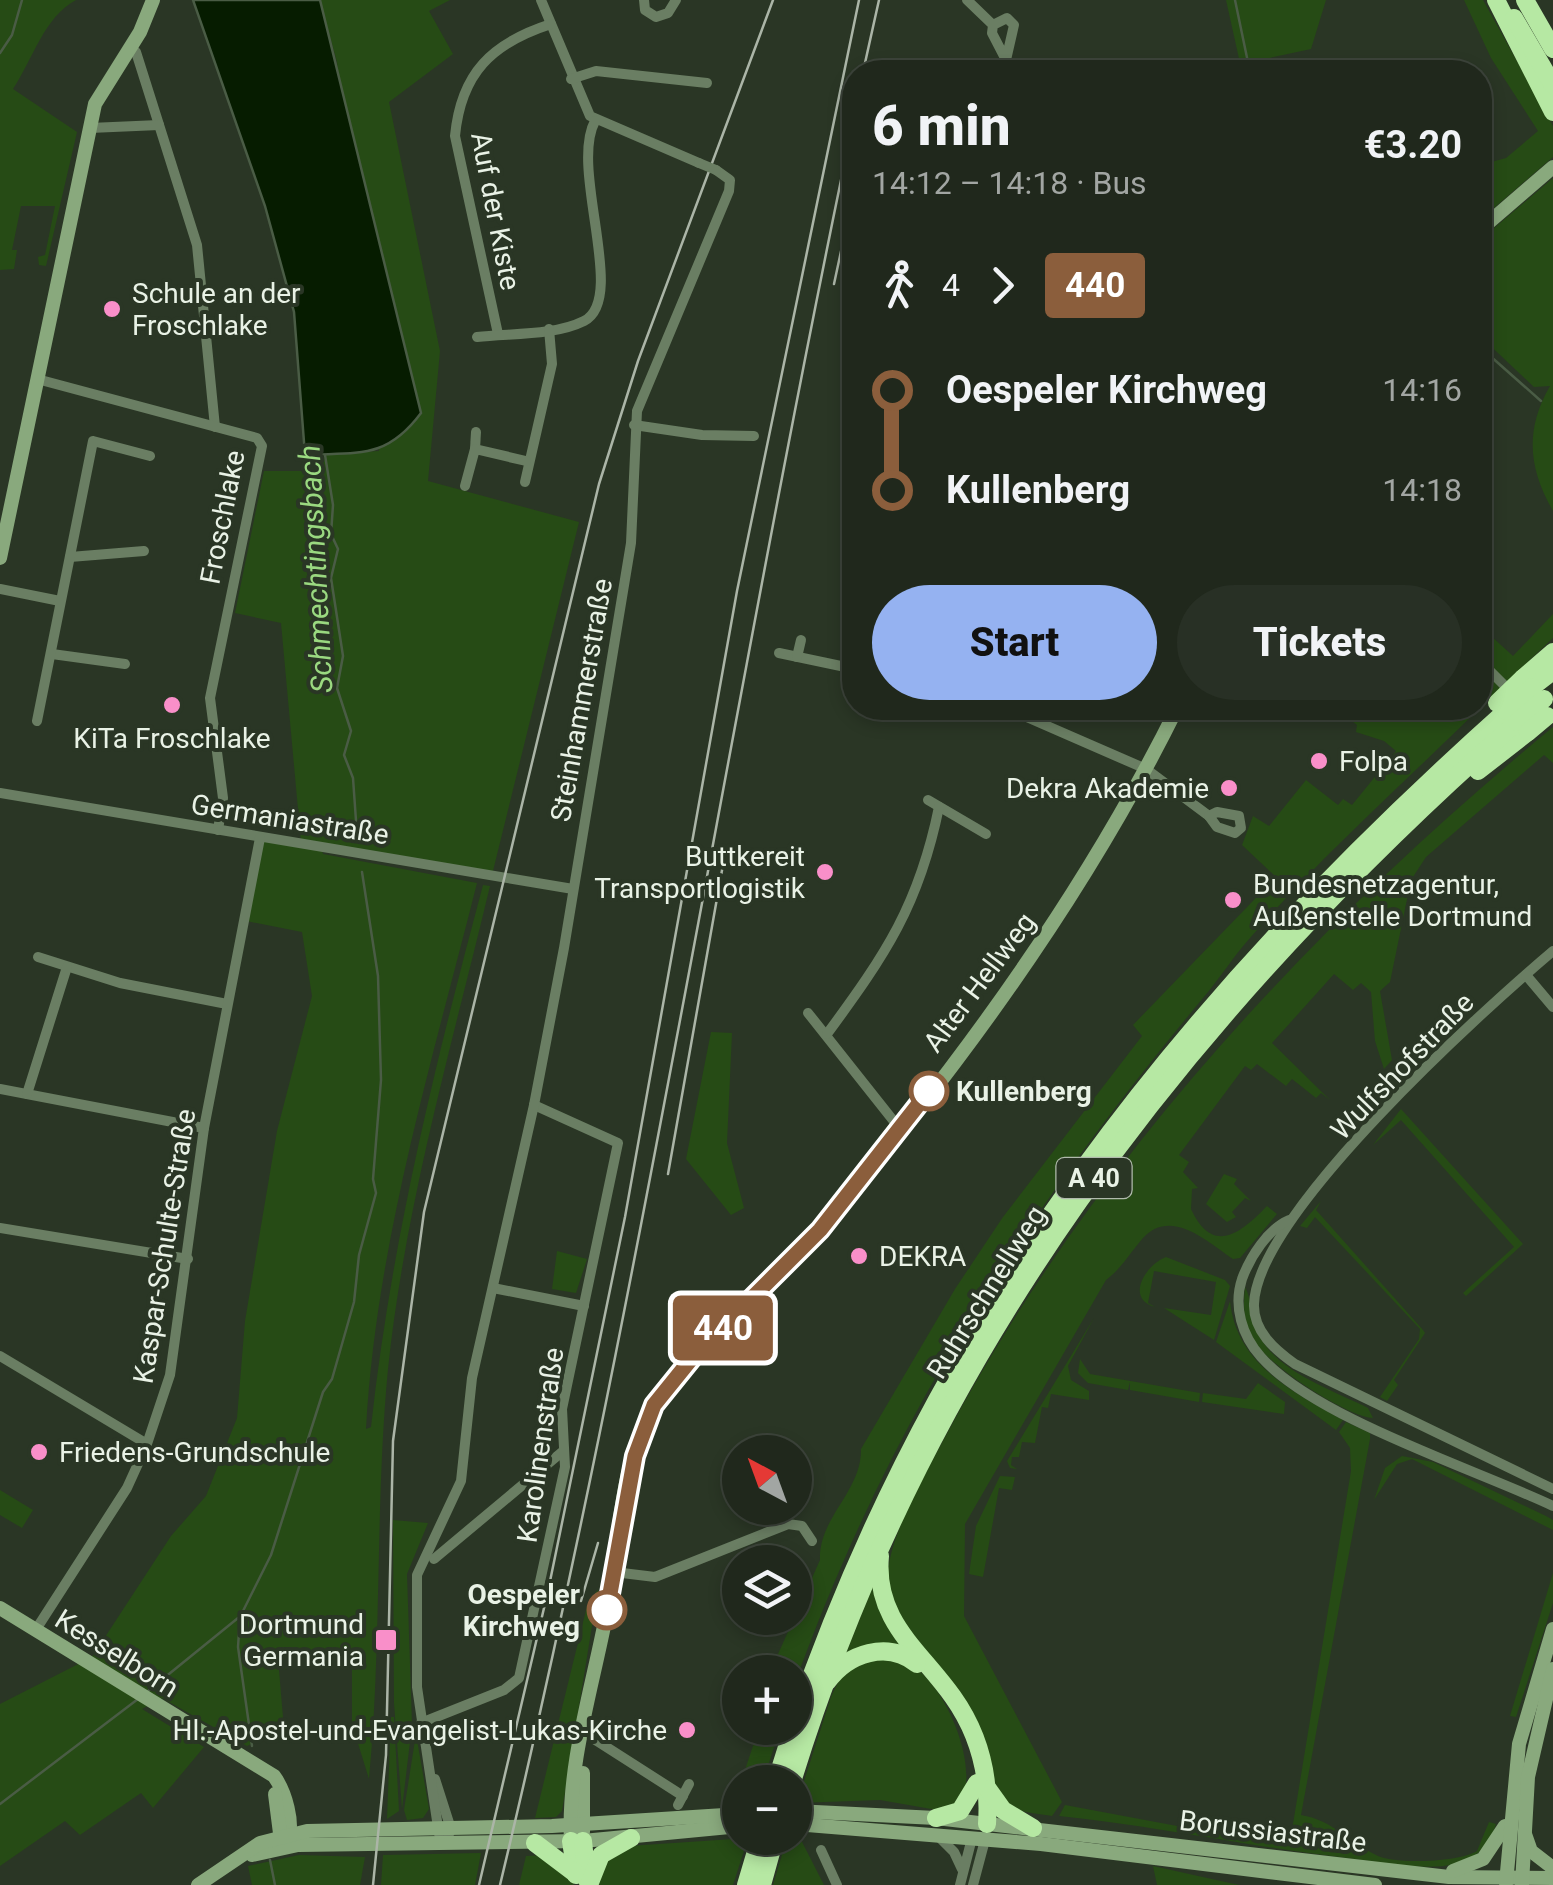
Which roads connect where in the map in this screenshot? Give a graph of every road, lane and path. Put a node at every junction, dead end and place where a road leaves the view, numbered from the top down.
1 (153, 0) edge
2 (541, 0) edge
3 (644, 0) edge
4 (676, 0) edge
5 (966, 0) edge
6 (1496, 0) edge
7 (1504, 0) edge
8 (1525, 0) edge
9 (551, 24) junction
10 (993, 25) junction
11 (1553, 45) edge
12 (130, 47) junction
13 (1006, 60) joint
14 (571, 79) junction
15 (707, 83) dead end
16 (1553, 84) edge
17 (1553, 112) edge
18 (595, 121) junction
19 (159, 124) junction
20 (90, 128) junction
21 (1553, 166) edge
22 (1492, 219) edge
23 (550, 329) junction
24 (498, 334) junction
25 (477, 337) dead end
26 (38, 379) junction
27 (634, 426) junction
28 (216, 427) junction
29 (476, 432) dead end
30 (754, 436) dead end
31 (475, 449) junction
32 (150, 456) dead end
33 (526, 461) junction
34 (525, 482) dead end
35 (465, 486) dead end
36 (144, 551) dead end
37 (70, 557) junction
38 (0, 558) edge
39 (0, 589) edge
40 (60, 602) junction
41 (801, 640) dead end
42 (1553, 651) edge
43 (779, 653) dead end
44 (52, 654) junction
45 (797, 657) junction
46 (125, 664) dead end
47 (842, 666) edge
48 (1492, 668) edge
49 (1544, 696) edge
50 (1512, 717) junction
51 (1034, 720) edge
52 (1171, 720) edge
53 (37, 721) dead end
54 (1146, 769) junction
55 (0, 793) edge
56 (928, 800) dead end
57 (939, 807) junction
58 (1209, 816) dead end
59 (218, 830) junction
60 (986, 834) dead end
61 (260, 838) junction
62 (573, 889) junction
63 (1553, 951) edge
64 (38, 957) dead end
65 (67, 968) junction
66 (1526, 975) junction
67 (227, 1004) junction
68 (1553, 1007) edge
69 (808, 1013) dead end
70 (827, 1034) junction
71 (0, 1089) edge
72 (28, 1094) junction
73 (534, 1105) junction
74 (204, 1128) junction
75 (900, 1130) junction
76 (1290, 1220) junction
77 (0, 1228) edge
78 (188, 1259) junction
79 (493, 1288) junction
80 (584, 1306) junction
81 (0, 1356) edge
82 (1402, 1418) junction
83 (1376, 1428) junction
84 (148, 1444) junction
85 (562, 1452) junction
86 (1553, 1489) edge
87 (1550, 1506) edge
88 (446, 1514) junction
89 (890, 1523) junction
90 (467, 1530) junction
91 (812, 1541) dead end
92 (434, 1559) dead end
93 (614, 1572) junction
94 (4, 1617) edge
95 (1553, 1629) edge
96 (34, 1631) junction
97 (1553, 1669) edge
98 (812, 1673) edge
99 (818, 1700) junction
100 (422, 1723) junction
101 (583, 1732) junction
102 (797, 1765) edge
103 (690, 1784) dead end
104 (982, 1786) junction
105 (812, 1814) edge
106 (722, 1816) edge
107 (1510, 1816) junction
108 (812, 1824) edge
109 (936, 1826) junction
110 (722, 1828) edge
111 (1034, 1828) junction
112 (443, 1829) junction
113 (1523, 1829) junction
114 (980, 1831) junction
115 (577, 1833) junction
116 (632, 1838) junction
117 (284, 1839) junction
118 (535, 1842) junction
119 (444, 1844) junction
120 (821, 1850) dead end
121 (761, 1855) edge
122 (764, 1855) edge
123 (1553, 1868) edge
124 (963, 1872) junction
125 (1438, 1874) junction
126 (1553, 1878) edge
127 (1514, 1881) edge
128 (583, 1882) edge
129 (198, 1885) edge
130 (746, 1885) edge
131 (762, 1885) edge
132 (838, 1885) edge
133 (960, 1885) edge
134 (973, 1885) edge
135 (1375, 1885) edge

1 - 12 main road
2 - 9 street
3 - 4 street
5 - 10 street
6 - 17 highway
7 - 16 highway
8 - 11 highway
9 - 14 street
9 - 24 street, Auf der Kiste
10 - 13 street
10 - 13 street
12 - 19 street
12 - 20 main road
14 - 15 street
14 - 18 street
18 - 23 street
18 - 27 street, Steinhammerstraße, bridge
19 - 20 street
19 - 28 street
20 - 26 main road
21 - 22 main road
23 - 24 street
23 - 33 street
24 - 25 street
26 - 28 street, Froschlake
26 - 38 main road
27 - 30 street
27 - 62 street, Steinhammerstraße
28 - 59 street, Froschlake
29 - 31 street
31 - 33 street
31 - 35 street
32 - 37 street
33 - 34 street
36 - 37 street
37 - 40 street
39 - 40 street
40 - 44 street
41 - 45 street
42 - 49 highway
43 - 45 street
44 - 46 street
44 - 53 street
45 - 47 street
48 - 49 street
49 - 50 highway, Ruhrschnellweg / A 40, bridge
49 - 50 highway, bridge
50 - 89 highway, Ruhrschnellweg / A 40
50 - 98 highway, Ruhrschnellweg / A 40
51 - 54 street
52 - 54 main road, Alter Hellweg
54 - 58 street
54 - 75 main road, Alter Hellweg
55 - 59 street, Germaniastraße
56 - 57 street
57 - 60 street
57 - 70 street
59 - 61 street, Germaniastraße
61 - 62 street, Germaniastraße
61 - 67 street, Kaspar-Schulte-Straße
62 - 73 street, Steinhammerstraße
63 - 66 street, Wulfshofstraße
64 - 65 street
65 - 67 street
65 - 72 street
66 - 68 street
66 - 76 street, Wulfshofstraße
67 - 74 street, Kaspar-Schulte-Straße
69 - 70 street
70 - 75 street
71 - 72 street
72 - 74 street
73 - 79 street, Steinhammerstraße
73 - 80 street, Karolinenstraße
74 - 78 street, Kaspar-Schulte-Straße
75 - 93 main road, Alter Hellweg
76 - 82 street, Wulfshofstraße
76 - 83 street, Wulfshofstraße
77 - 78 street
78 - 84 street, Kaspar-Schulte-Straße
79 - 80 street
79 - 88 street, Steinhammerstraße
80 - 85 street, Karolinenstraße
81 - 84 street
82 - 83 street
82 - 86 street, Wulfshofstraße
83 - 87 street, Wulfshofstraße
84 - 96 street, Kaspar-Schulte-Straße
85 - 90 street
85 - 100 street, Karolinenstraße
88 - 90 street
88 - 100 street, Steinhammerstraße
89 - 99 highway, Ruhrschnellweg / A 40
89 - 104 highway
90 - 92 street
91 - 93 street
93 - 101 main road, Alter Hellweg
94 - 96 main road, Kesselborn
95 - 107 main road
96 - 117 main road, Kesselborn
97 - 113 main road
99 - 102 highway, Ruhrschnellweg / A 40
99 - 104 highway
100 - 112 street, Steinhammerstraße
101 - 103 street
101 - 115 main road, Alter Hellweg
104 - 109 highway
104 - 111 highway
104 - 114 highway
105 - 109 main road, Borussiastraße
106 - 115 main road
107 - 125 main road
107 - 127 main road
108 - 109 main road, Borussiastraße
109 - 114 main road, Borussiastraße
109 - 124 street
110 - 116 main road
111 - 114 main road, Borussiastraße
111 - 125 main road, Borussiastraße
112 - 115 main road
112 - 117 main road
112 - 119 street, Steinhammerstraße
113 - 123 main road
113 - 127 main road
114 - 124 street
114 - 134 street
114 - 135 main road, Borussiastraße
115 - 116 main road
115 - 118 main road
115 - 128 highway
116 - 128 highway
117 - 119 main road
117 - 129 main road
118 - 119 main road
118 - 128 highway
120 - 132 street
121 - 130 highway
122 - 131 highway
124 - 133 street
125 - 127 main road, Borussiastraße
126 - 127 main road, Borussiastraße

